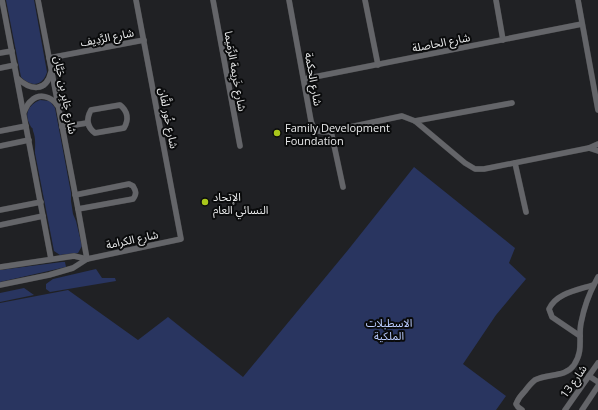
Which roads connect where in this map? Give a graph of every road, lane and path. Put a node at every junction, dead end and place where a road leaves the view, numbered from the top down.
1 (2, 0) edge
2 (38, 0) edge
3 (136, 0) edge
4 (213, 0) edge
5 (289, 0) edge
6 (365, 0) edge
7 (496, 0) edge
8 (578, 0) edge
9 (582, 24) junction
10 (144, 40) junction
11 (503, 40) junction
12 (12, 51) junction
13 (0, 53) edge
14 (49, 58) junction
15 (378, 64) junction
16 (15, 65) junction
17 (0, 68) edge
18 (51, 71) junction
19 (17, 78) junction
20 (304, 79) junction
21 (512, 103) dead end
22 (58, 107) junction
23 (598, 110) edge
24 (24, 112) junction
25 (415, 121) junction
26 (87, 123) junction
27 (26, 126) junction
28 (62, 127) junction
29 (0, 131) edge
30 (331, 131) junction
31 (29, 140) junction
32 (598, 144) edge
33 (0, 146) edge
34 (240, 146) dead end
35 (589, 148) junction
36 (598, 151) edge
37 (515, 163) junction
38 (343, 187) dead end
39 (75, 195) junction
40 (41, 202) junction
41 (78, 209) junction
42 (0, 210) edge
43 (526, 212) dead end
44 (43, 216) junction
45 (0, 225) edge
46 (181, 239) joint
47 (50, 259) junction
48 (87, 259) junction
49 (0, 267) edge
50 (598, 277) edge
51 (593, 285) junction
52 (0, 286) edge
53 (580, 336) junction
54 (598, 363) edge
55 (589, 376) junction
56 (598, 382) edge
57 (598, 386) edge
58 (522, 410) edge
59 (565, 410) edge
60 (582, 410) edge

1 - 12 street
2 - 14 street, شارع جَابِر بن حَيَّان
3 - 10 street, شارع خُور لفَّان
4 - 34 street, شارع خَرِيمة الرِّمَيما
5 - 20 street, شارع الحكمة
6 - 15 street
7 - 11 street
8 - 9 street
9 - 11 street, شارع الحاصلة
9 - 23 street
10 - 14 street, شارع الرَّدِيف
10 - 46 street, شارع خُور لفَّان
11 - 15 street, شارع الحاصلة
12 - 13 street
12 - 16 street
14 - 18 street, شارع جَابِر بن حَيَّان
15 - 20 street, شارع الحاصلة
16 - 17 street
16 - 19 street
18 - 19 street
18 - 22 street, شارع جَابِر بن حَيَّان
19 - 24 street
20 - 30 street, شارع الحكمة
21 - 25 street, شارع الحكمة
22 - 24 street
22 - 28 street, شارع جَابِر بن حَيَّان
24 - 27 street
25 - 30 street, شارع الحكمة
25 - 37 street, شارع الحكمة
26 - 26 street
26 - 28 street
27 - 29 street
27 - 31 street
28 - 39 street, شارع جَابِر بن حَيَّان
30 - 38 street
31 - 33 street
31 - 40 street
32 - 35 street, شارع الحكمة
35 - 36 street, شارع الحكمة
35 - 37 street, شارع الحكمة
37 - 43 street
39 - 41 street, شارع جَابِر بن حَيَّان
39 - 41 street
40 - 42 street
40 - 44 street
41 - 48 street, شارع جَابِر بن حَيَّان
44 - 45 street
44 - 47 street
46 - 48 street, شارع الكرامة
47 - 48 street, شارع الكرامة
47 - 49 street, شارع الكرامة
48 - 52 street, شارع الكرامة
50 - 51 street
51 - 53 street
51 - 53 street
53 - 58 street
54 - 55 street, شارع 13
55 - 56 street
55 - 59 street, شارع 13
57 - 60 street

